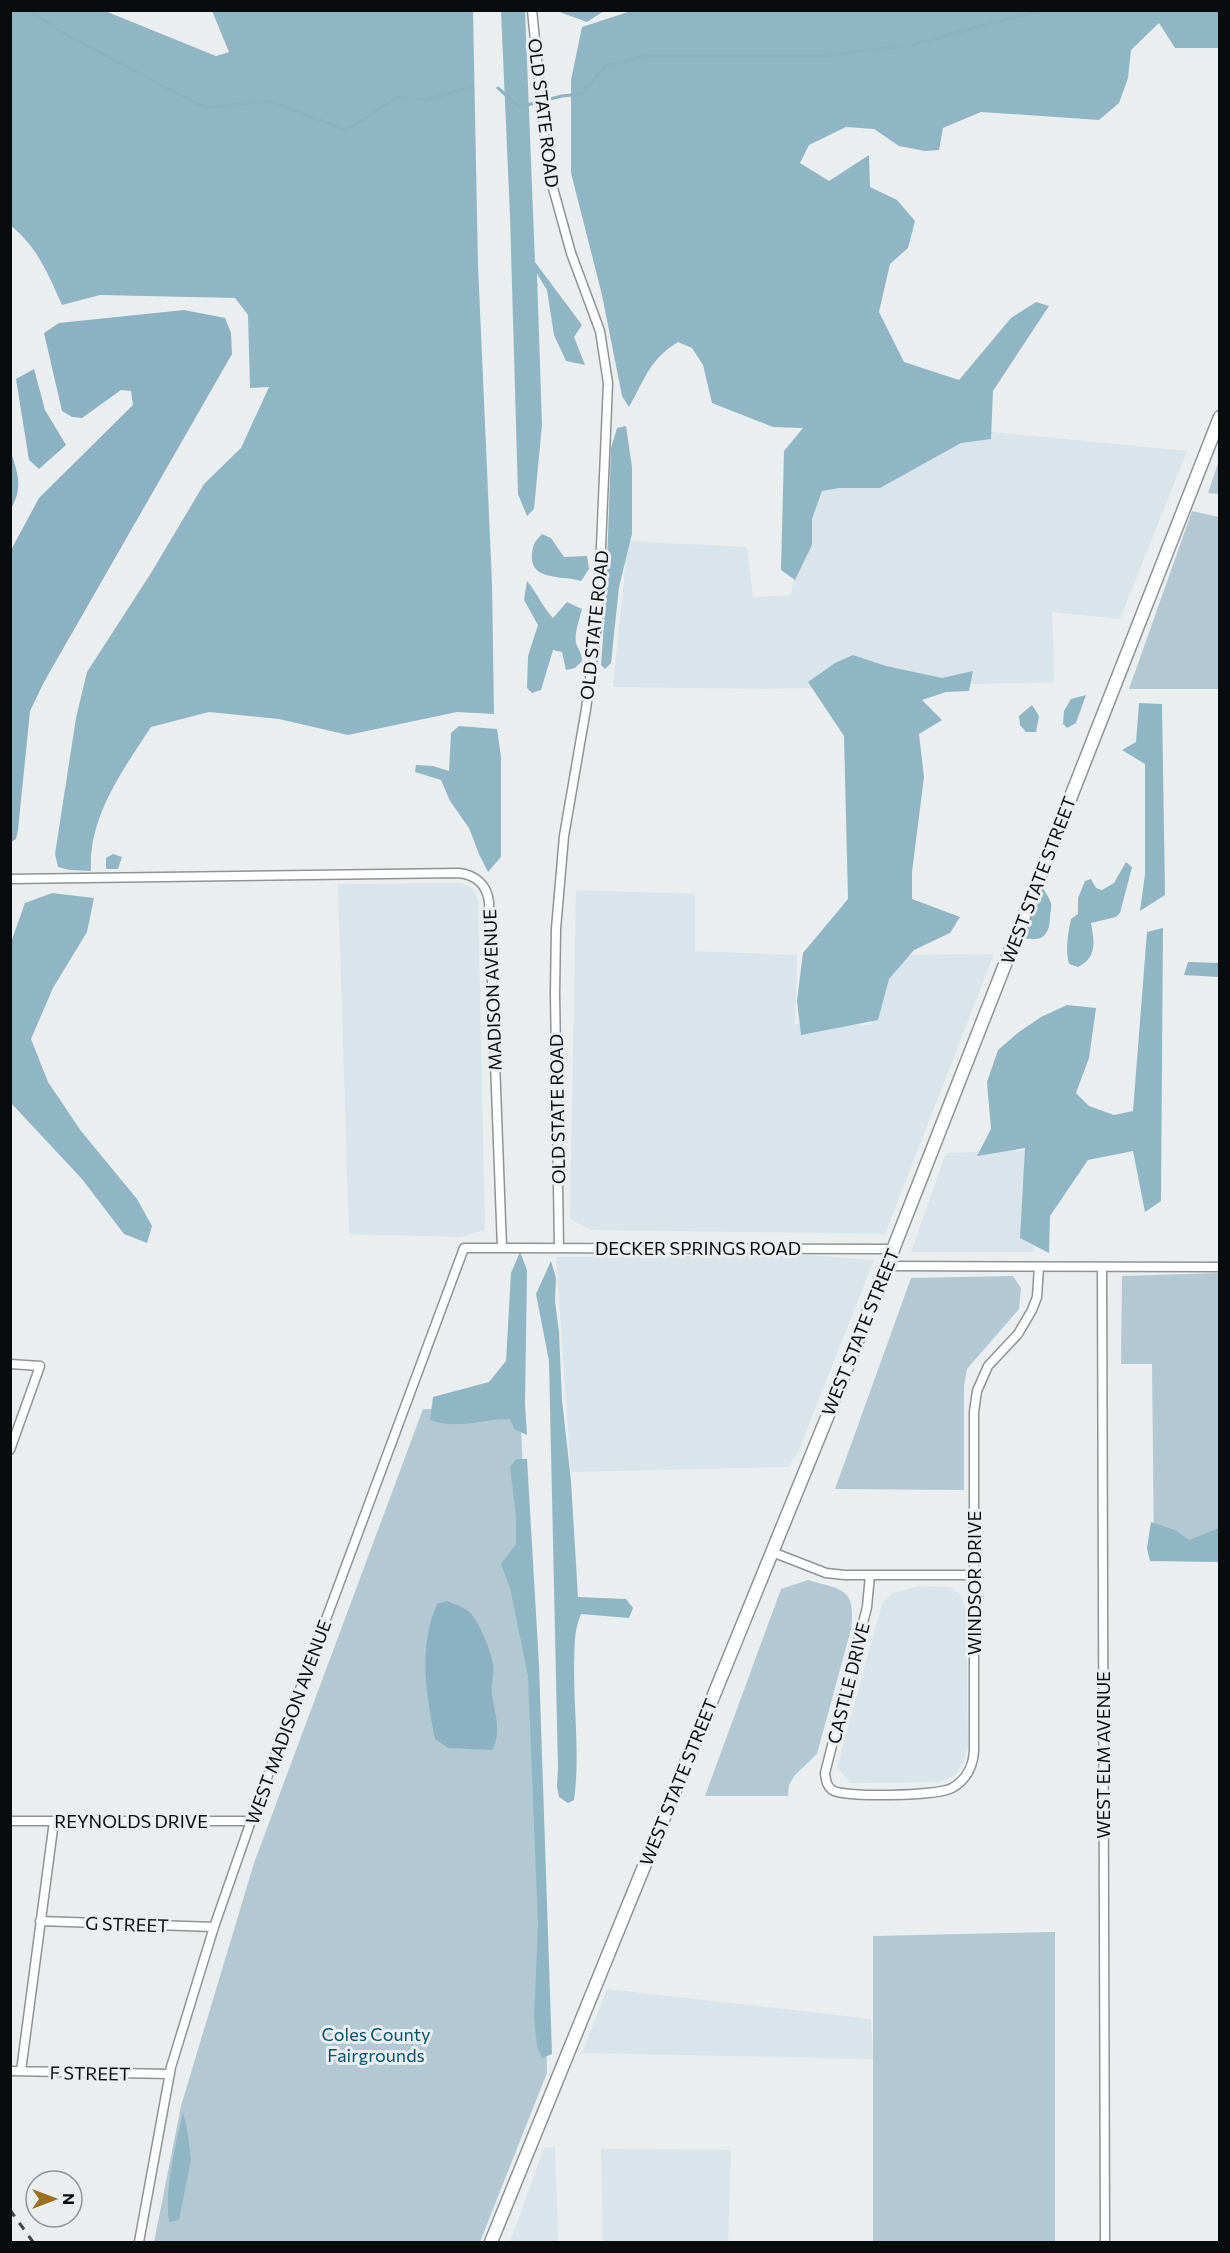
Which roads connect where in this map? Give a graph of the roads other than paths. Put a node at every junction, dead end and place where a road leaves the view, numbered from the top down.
1 (532, 10) edge
2 (1220, 417) edge
3 (10, 879) edge
4 (502, 1248) junction
5 (559, 1248) junction
6 (893, 1249) junction
7 (886, 1266) junction
8 (1039, 1267) junction
9 (1102, 1267) junction
10 (1220, 1267) edge
11 (10, 1364) edge
12 (10, 1450) edge
13 (772, 1552) junction
14 (870, 1575) junction
15 (974, 1575) junction
16 (832, 1789) joint
17 (10, 1821) edge
18 (54, 1821) junction
19 (251, 1821) junction
20 (40, 1921) junction
21 (214, 1927) junction
22 (10, 2071) edge
23 (21, 2071) junction
24 (170, 2074) junction
25 (139, 2242) edge
26 (491, 2242) edge
27 (1105, 2242) edge

1 - 5 street, OLD STATE ROAD
2 - 6 street, WEST STATE STREET
3 - 4 street, MADISON AVENUE
4 - 5 street, DECKER SPRINGS ROAD
4 - 19 street, WEST MADISON AVENUE
5 - 6 street, DECKER SPRINGS ROAD
6 - 7 street, WEST STATE STREET
7 - 8 street
7 - 13 street, WEST STATE STREET
8 - 9 street
8 - 15 street, WINDSOR DRIVE
9 - 10 street
9 - 27 street, WEST ELM AVENUE
11 - 12 street
13 - 14 street
13 - 26 street, WEST STATE STREET
14 - 15 street
14 - 16 street, CASTLE DRIVE
15 - 16 street, WINDSOR DRIVE
17 - 18 street, REYNOLDS DRIVE
18 - 19 street, REYNOLDS DRIVE
18 - 20 street
19 - 21 street, WEST MADISON AVENUE
20 - 21 street, G STREET
20 - 23 street
21 - 24 street, WEST MADISON AVENUE
22 - 23 street, F STREET
23 - 24 street, F STREET
24 - 25 street, WEST MADISON AVENUE

